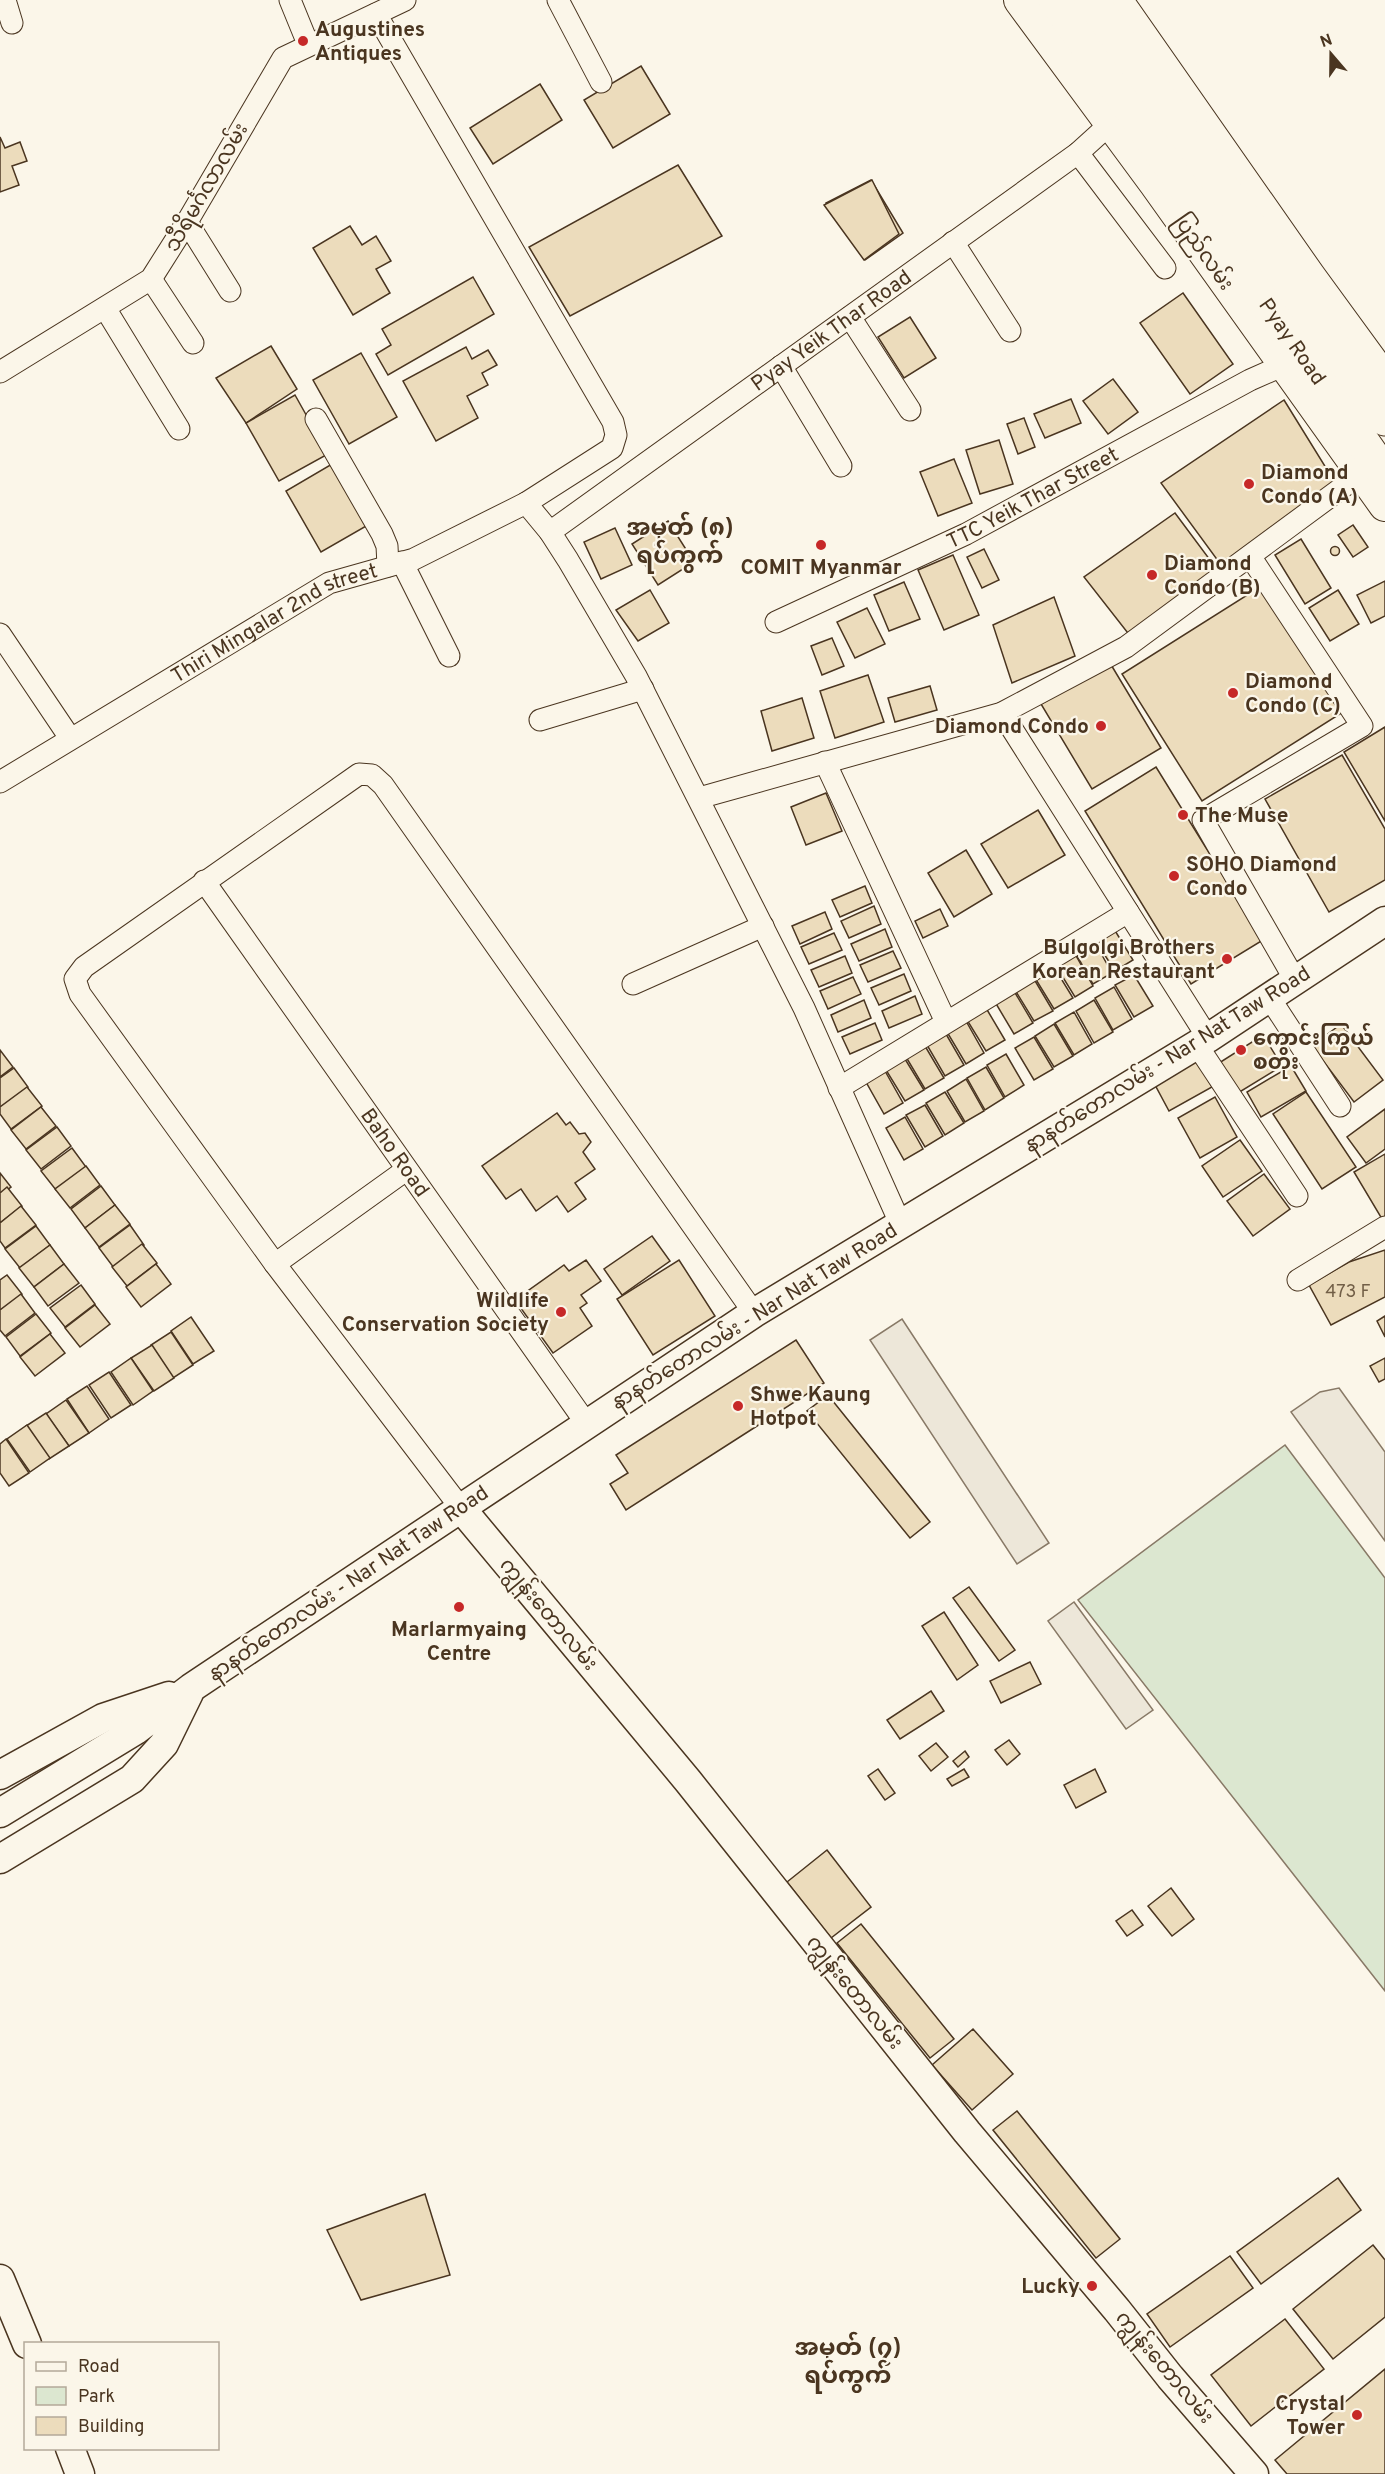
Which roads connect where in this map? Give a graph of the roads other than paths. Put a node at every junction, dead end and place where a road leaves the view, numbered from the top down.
1 (4, 0) edge
2 (290, 0) edge
3 (405, 0) edge
4 (558, 0) edge
5 (1020, 0) edge
6 (1055, 0) edge
7 (1091, 0) edge
8 (1116, 0) edge
9 (376, 14) junction
10 (12, 24) dead end
11 (308, 44) junction
12 (601, 82) dead end
13 (1110, 124) junction
14 (1078, 153) junction
15 (187, 222) junction
16 (953, 242) junction
17 (1166, 268) dead end
18 (151, 279) junction
19 (230, 291) dead end
20 (105, 309) junction
21 (850, 317) junction
22 (1010, 331) dead end
23 (193, 343) dead end
24 (1284, 365) junction
25 (782, 366) junction
26 (0, 372) edge
27 (1385, 380) edge
28 (910, 410) dead end
29 (316, 419) dead end
30 (1385, 419) edge
31 (179, 429) dead end
32 (841, 466) dead end
33 (1374, 474) edge
34 (526, 503) junction
35 (1385, 505) edge
36 (550, 532) junction
37 (1250, 556) junction
38 (395, 564) junction
39 (776, 622) dead end
40 (0, 633) edge
41 (449, 656) dead end
42 (643, 689) junction
43 (1002, 713) junction
44 (540, 720) dead end
45 (70, 738) junction
46 (825, 762) junction
47 (0, 782) edge
48 (699, 798) junction
49 (204, 881) junction
50 (1128, 912) junction
51 (1385, 921) edge
52 (763, 926) junction
53 (1295, 980) junction
54 (633, 984) dead end
55 (1269, 997) junction
56 (946, 1022) junction
57 (1202, 1041) junction
58 (839, 1088) junction
59 (1340, 1106) dead end
60 (406, 1170) junction
61 (1297, 1196) dead end
62 (900, 1223) junction
63 (1385, 1227) edge
64 (275, 1264) junction
65 (1298, 1280) dead end
66 (754, 1313) junction
67 (586, 1423) junction
68 (460, 1507) junction
69 (191, 1688) junction
70 (0, 1775) edge
71 (0, 1813) edge
72 (0, 1859) edge
73 (0, 2279) edge
74 (27, 2342) edge
75 (71, 2450) edge
76 (80, 2474) edge
77 (1254, 2474) edge

1 - 10 street
2 - 11 street
3 - 9 street, သီရိမင်္ဂလာလမ်း
4 - 12 street
5 - 13 main road, ပြည်လမ်း
6 - 33 highway, Pyay Road
7 - 30 highway
8 - 27 main road
9 - 11 street, သီရိမင်္ဂလာလမ်း
9 - 34 street, Thiri Mingalar 2nd street
11 - 15 street, သီရိမင်္ဂလာလမ်း
13 - 14 street, Pyay Yeik Thar Road
13 - 24 main road, ပြည်လမ်း
14 - 16 street, Pyay Yeik Thar Road
14 - 17 street
15 - 18 street, သီရိမင်္ဂလာလမ်း
15 - 19 street
16 - 21 street, Pyay Yeik Thar Road
16 - 22 street
18 - 20 street, သီရိမင်္ဂလာလမ်း
18 - 23 street
20 - 26 street, သီရိမင်္ဂလာလမ်း
20 - 31 street
21 - 25 street, Pyay Yeik Thar Road
21 - 28 street
24 - 33 main road, ပြည်လမ်း
24 - 39 street, TTC Yeik Thar Street
25 - 32 street
25 - 36 street, Pyay Yeik Thar Road
29 - 38 street
33 - 35 main road, ပြည်လမ်း
33 - 37 street
34 - 36 street
34 - 38 street, Thiri Mingalar 2nd street
36 - 42 street
37 - 43 street
37 - 53 street
38 - 41 street
38 - 45 street, Thiri Mingalar 2nd street
40 - 45 street
42 - 44 street
42 - 48 street
43 - 46 street
43 - 50 street
45 - 47 street, Thiri Mingalar 2nd street
46 - 48 street
46 - 56 street
48 - 52 street
49 - 60 street, Baho Road
49 - 64 street
49 - 66 street
50 - 56 street
50 - 57 street
51 - 53 main road, နာနတ်တောလမ်း - Nar Nat Taw Road
52 - 54 street
52 - 58 street
53 - 55 main road, နာနတ်တောလမ်း - Nar Nat Taw Road
55 - 57 main road, နာနတ်တောလမ်း - Nar Nat Taw Road
55 - 59 street
56 - 58 street
57 - 61 street
57 - 62 main road, နာနတ်တောလမ်း - Nar Nat Taw Road
58 - 62 street
60 - 64 street
60 - 67 street, Baho Road
62 - 66 main road, နာနတ်တောလမ်း - Nar Nat Taw Road
63 - 65 street
64 - 68 street
66 - 67 main road, နာနတ်တောလမ်း - Nar Nat Taw Road
67 - 68 main road, နာနတ်တောလမ်း - Nar Nat Taw Road
68 - 69 main road, နာနတ်တောလမ်း - Nar Nat Taw Road
68 - 77 main road, ကျွန်းတောလမ်း
69 - 70 main road
69 - 71 main road, နာနတ်တောလမ်း - Nar Nat Taw Road
69 - 72 main road
73 - 74 main road
75 - 76 main road

